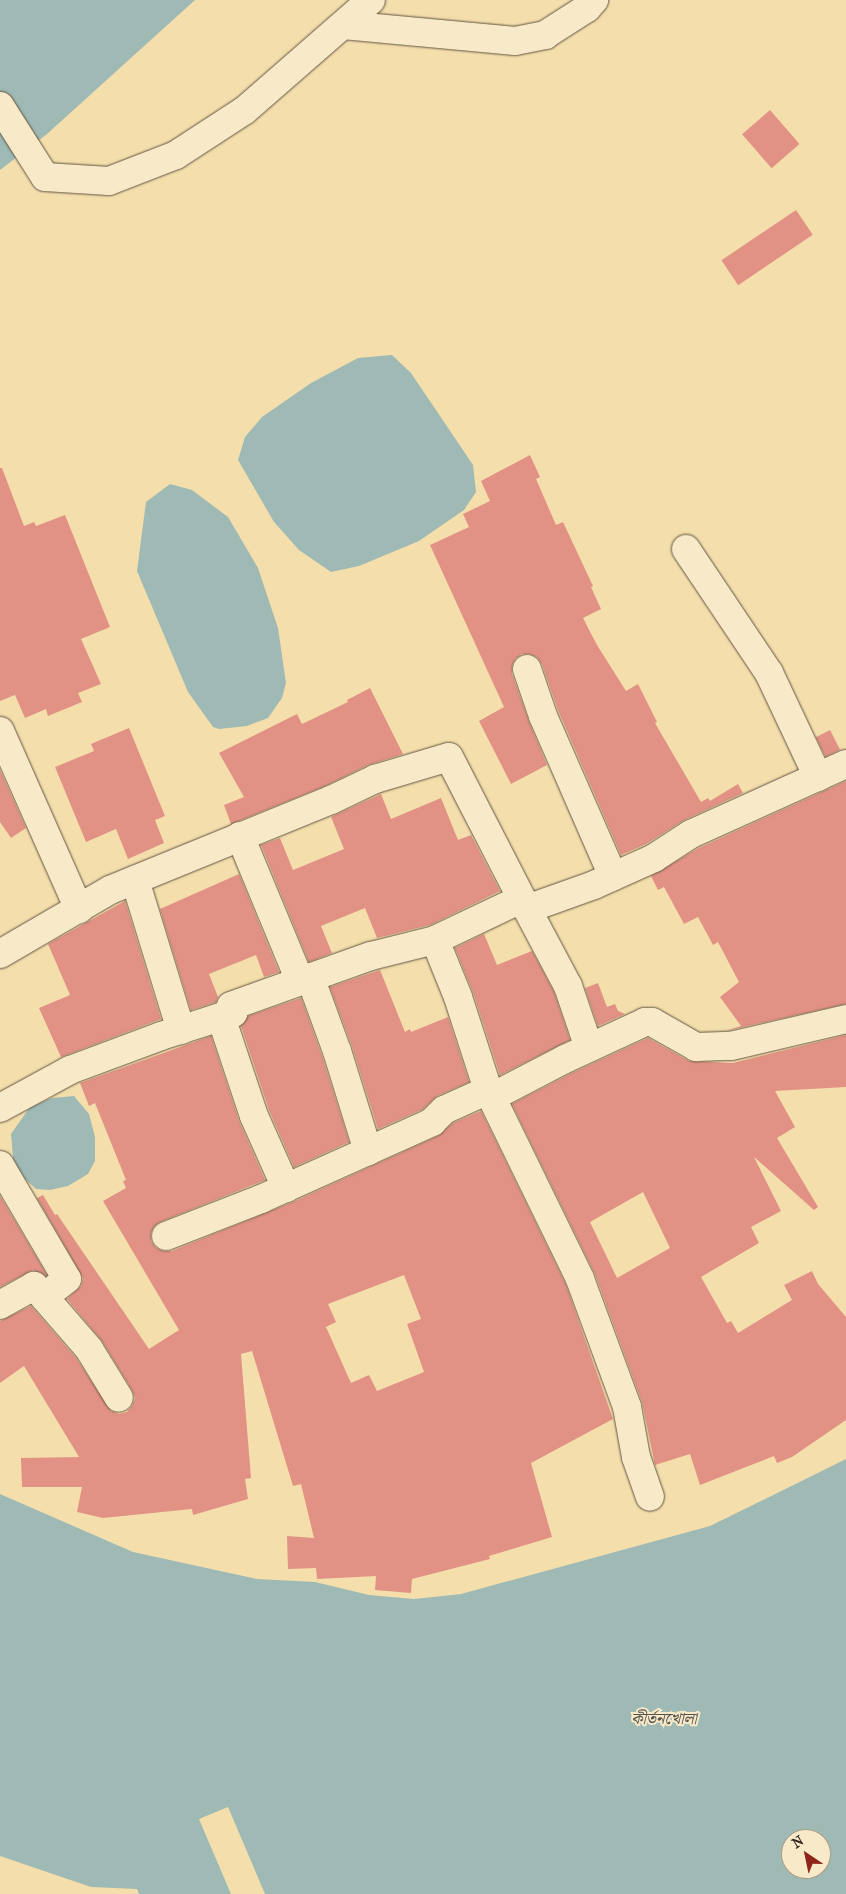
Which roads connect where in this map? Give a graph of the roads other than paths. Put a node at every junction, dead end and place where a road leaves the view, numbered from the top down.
1 (371, 0) edge
2 (594, 0) edge
3 (343, 25) junction
4 (0, 106) edge
5 (686, 549) dead end
6 (527, 669) dead end
7 (0, 731) edge
8 (846, 764) edge
9 (818, 777) junction
10 (240, 836) junction
11 (613, 876) junction
12 (135, 880) junction
13 (524, 904) junction
14 (79, 909) junction
15 (435, 940) junction
16 (0, 954) edge
17 (305, 979) junction
18 (221, 1017) junction
19 (846, 1020) edge
20 (181, 1030) junction
21 (589, 1048) junction
22 (490, 1093) junction
23 (0, 1108) edge
24 (368, 1151) junction
25 (0, 1165) edge
26 (286, 1188) junction
27 (166, 1236) dead end
28 (44, 1297) junction
29 (0, 1305) edge
30 (119, 1398) dead end
31 (650, 1498) dead end

1 - 3 street
2 - 3 street
3 - 4 street
5 - 9 street
6 - 11 street
7 - 14 street
8 - 9 street
9 - 11 street
10 - 12 street
10 - 13 street
10 - 17 street
11 - 13 street
12 - 14 street
12 - 20 street
13 - 15 street
13 - 21 street
14 - 16 street
15 - 17 street
15 - 22 street
17 - 18 street
17 - 24 street
18 - 20 street
18 - 26 street
19 - 21 street
20 - 23 street
21 - 22 street
22 - 24 street
22 - 31 street
24 - 26 street
25 - 28 street
26 - 27 street
28 - 29 street
28 - 30 street

